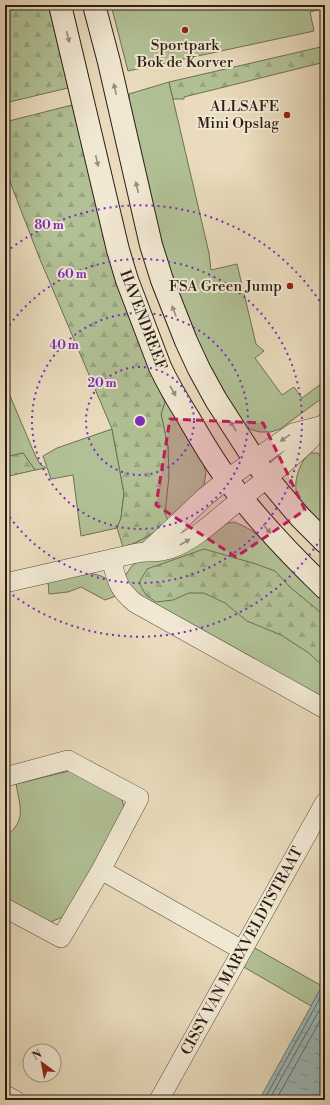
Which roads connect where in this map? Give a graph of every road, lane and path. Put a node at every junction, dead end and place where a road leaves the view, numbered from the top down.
1 (60, 5) edge
2 (94, 5) edge
3 (322, 424) edge
4 (254, 459) junction
5 (267, 478) junction
6 (227, 479) junction
7 (242, 498) junction
8 (325, 542) edge
9 (148, 551) junction
10 (111, 559) junction
11 (5, 583) edge
12 (325, 588) edge
13 (325, 709) edge
14 (5, 777) edge
15 (325, 802) edge
16 (101, 870) junction
17 (5, 908) edge
18 (242, 950) junction
19 (5, 1095) edge
20 (15, 1100) edge
21 (159, 1100) edge

1 -> 6 main road, HAVENDREEF
4 -> 2 main road
3 -> 4 street
3 - 5 street
4 - 5 main road
4 - 6 street
5 - 7 street
5 - 8 main road
6 - 7 main road, HAVENDREEF
6 - 9 street
9 -> 7 street
7 -> 12 main road, HAVENDREEF
9 - 10 street
10 - 11 street
10 - 13 street
14 - 16 street
15 - 18 street, CISSY VAN MARXVELDTSTRAAT
16 - 17 street
16 - 18 street
18 - 21 street, CISSY VAN MARXVELDTSTRAAT
19 - 20 street

